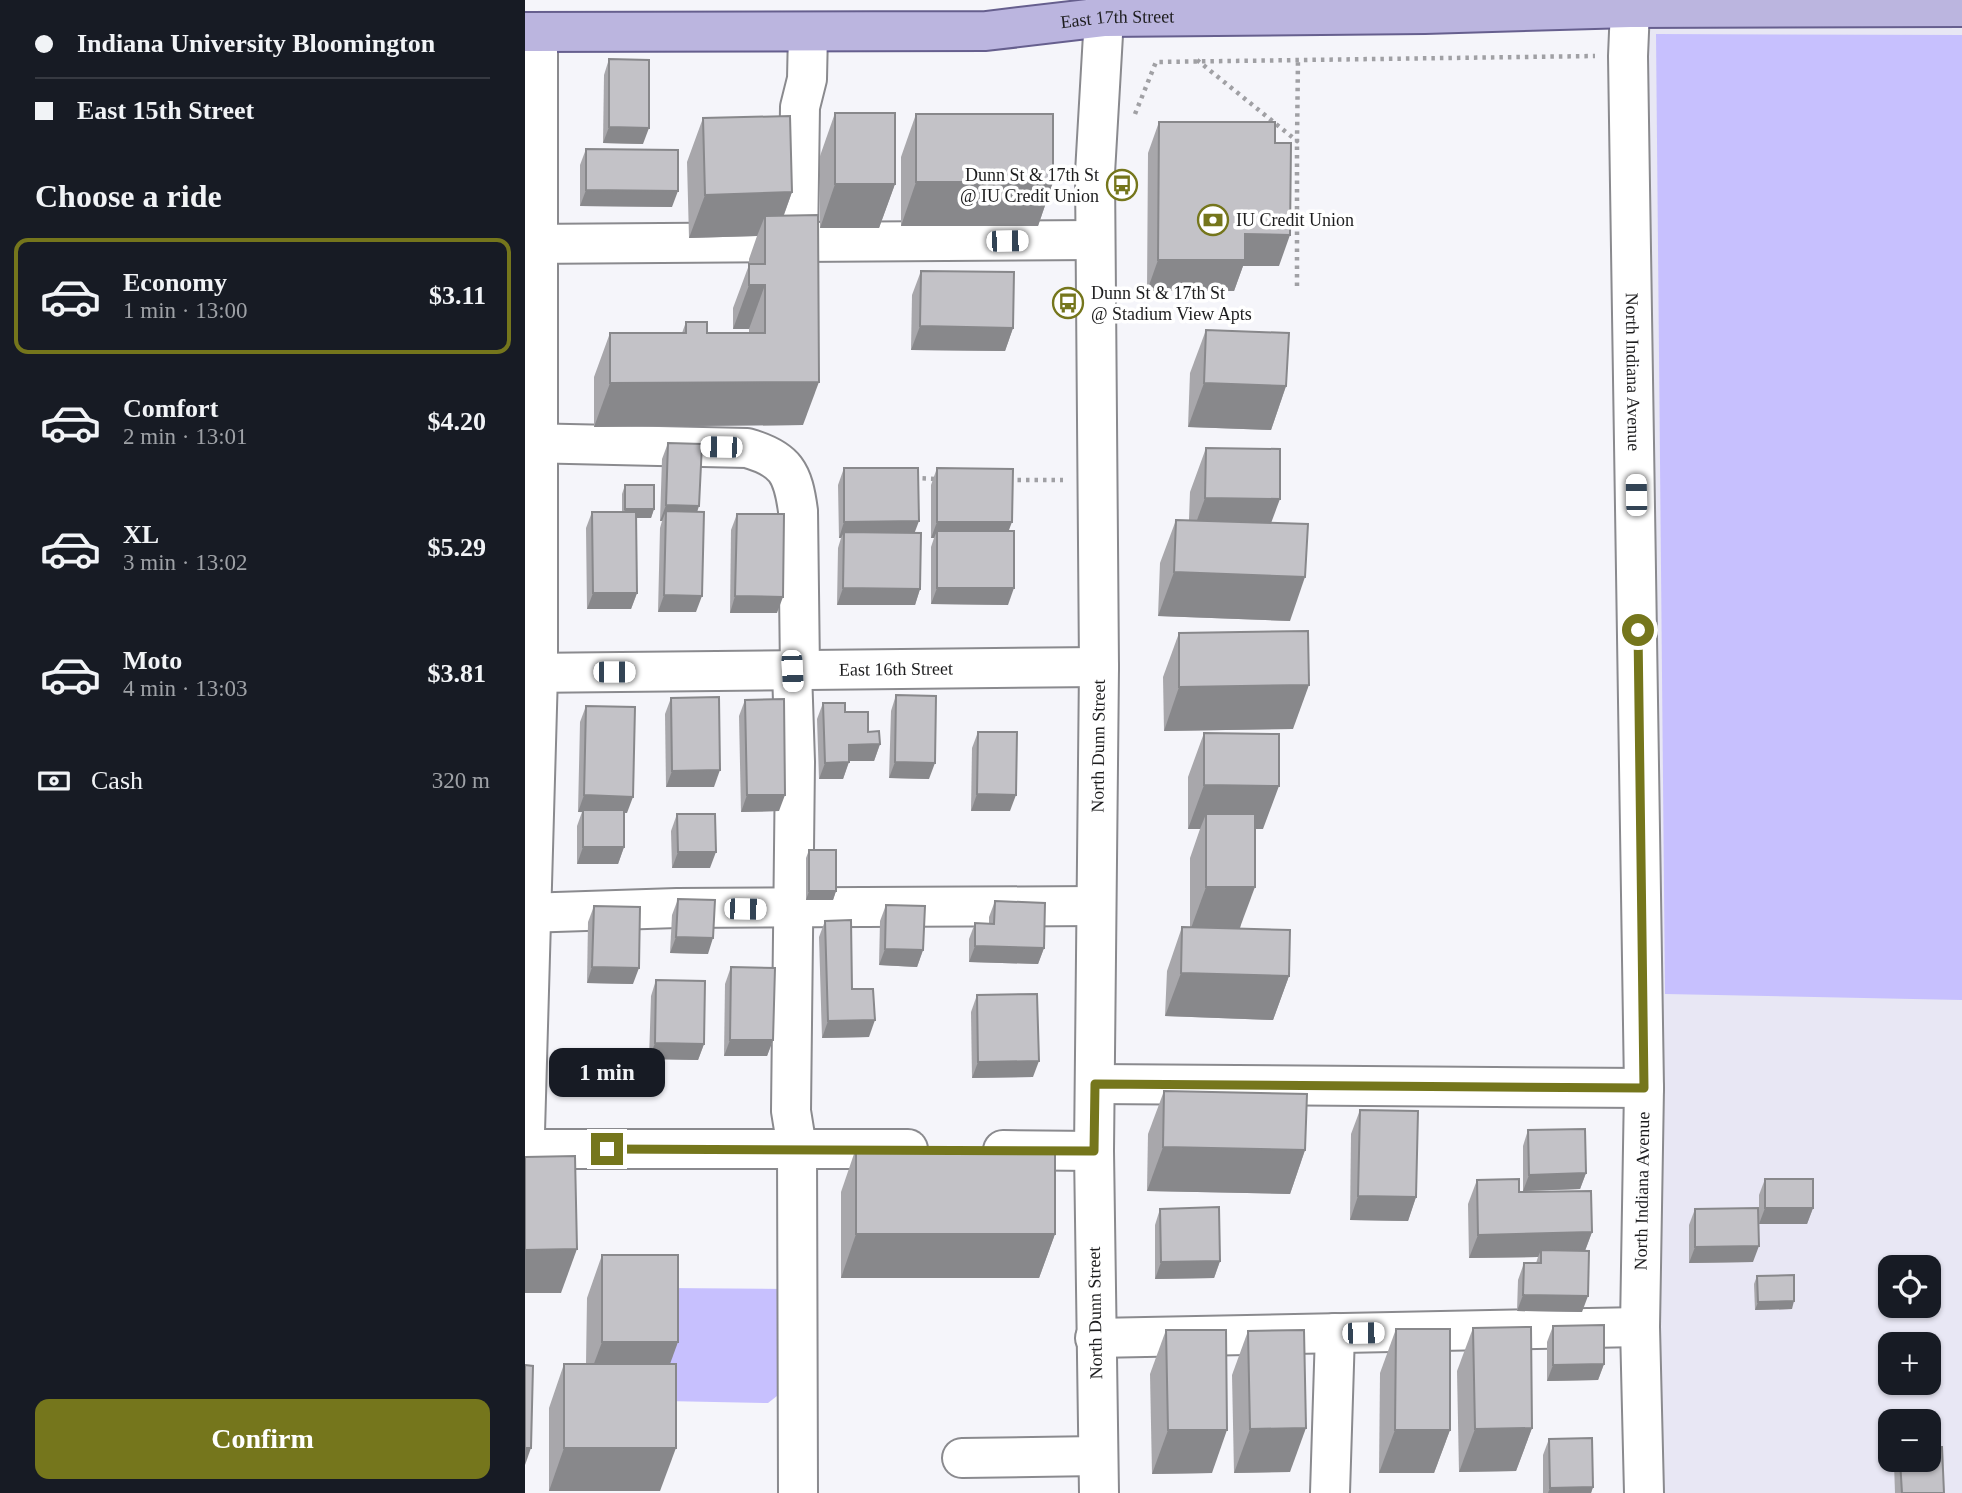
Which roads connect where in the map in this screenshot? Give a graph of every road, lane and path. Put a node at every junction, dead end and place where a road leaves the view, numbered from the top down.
1 (1783, 4) edge
2 (1962, 7) edge
3 (1630, 8) junction
4 (1105, 9) edge
5 (808, 32) junction
6 (532, 33) edge
7 (1597, 56) dead end
8 (1298, 58) junction
9 (1174, 60) dead end
10 (1196, 60) junction
11 (1297, 141) junction
12 (1095, 240) junction
13 (531, 244) edge
14 (798, 244) junction
15 (1297, 286) dead end
16 (531, 443) edge
17 (903, 478) edge
18 (943, 479) edge
19 (997, 480) edge
20 (1064, 480) dead end
21 (1099, 667) junction
22 (796, 671) junction
23 (531, 673) edge
24 (1095, 905) junction
25 (791, 910) junction
26 (528, 913) edge
27 (1095, 1084) junction
28 (1644, 1088) junction
29 (525, 1132) edge
30 (797, 1148) junction
31 (525, 1149) edge
32 (1094, 1151) junction
33 (1640, 1327) junction
34 (1335, 1333) junction
35 (1095, 1338) junction
36 (962, 1458) dead end
37 (1098, 1475) edge
38 (799, 1493) edge
39 (1330, 1493) edge
40 (1644, 1493) edge

1 - 2 main road, East 17th Street
1 - 3 main road, East 17th Street
3 - 4 main road, East 17th Street
3 - 28 street, North Indiana Avenue
4 - 5 main road, East 17th Street
4 - 12 street, North Dunn Street
5 - 6 main road, East 17th Street
5 - 14 street
6 - 13 street
7 - 8 path
8 - 10 path
8 - 11 path
9 - 10 path
10 - 11 path
11 - 15 path
12 - 14 street
12 - 21 street, North Dunn Street
13 - 14 street
13 - 16 street
16 - 22 street
16 - 23 street
17 - 18 path
19 - 20 path
21 - 22 street, East 16th Street
21 - 24 street, North Dunn Street
22 - 23 street, East 16th Street
22 - 25 street
23 - 26 street
24 - 25 street
24 - 27 street, North Dunn Street
25 - 26 street
25 - 30 street
26 - 29 street
27 - 28 street
27 - 32 street, North Dunn Street
28 - 33 street, North Indiana Avenue
30 - 31 street
30 - 32 street
30 - 38 street
32 - 35 street, North Dunn Street
33 - 34 street
33 - 40 street, North Indiana Avenue
34 - 35 street
34 - 39 street
35 - 37 street, North Dunn Street
36 - 37 street

